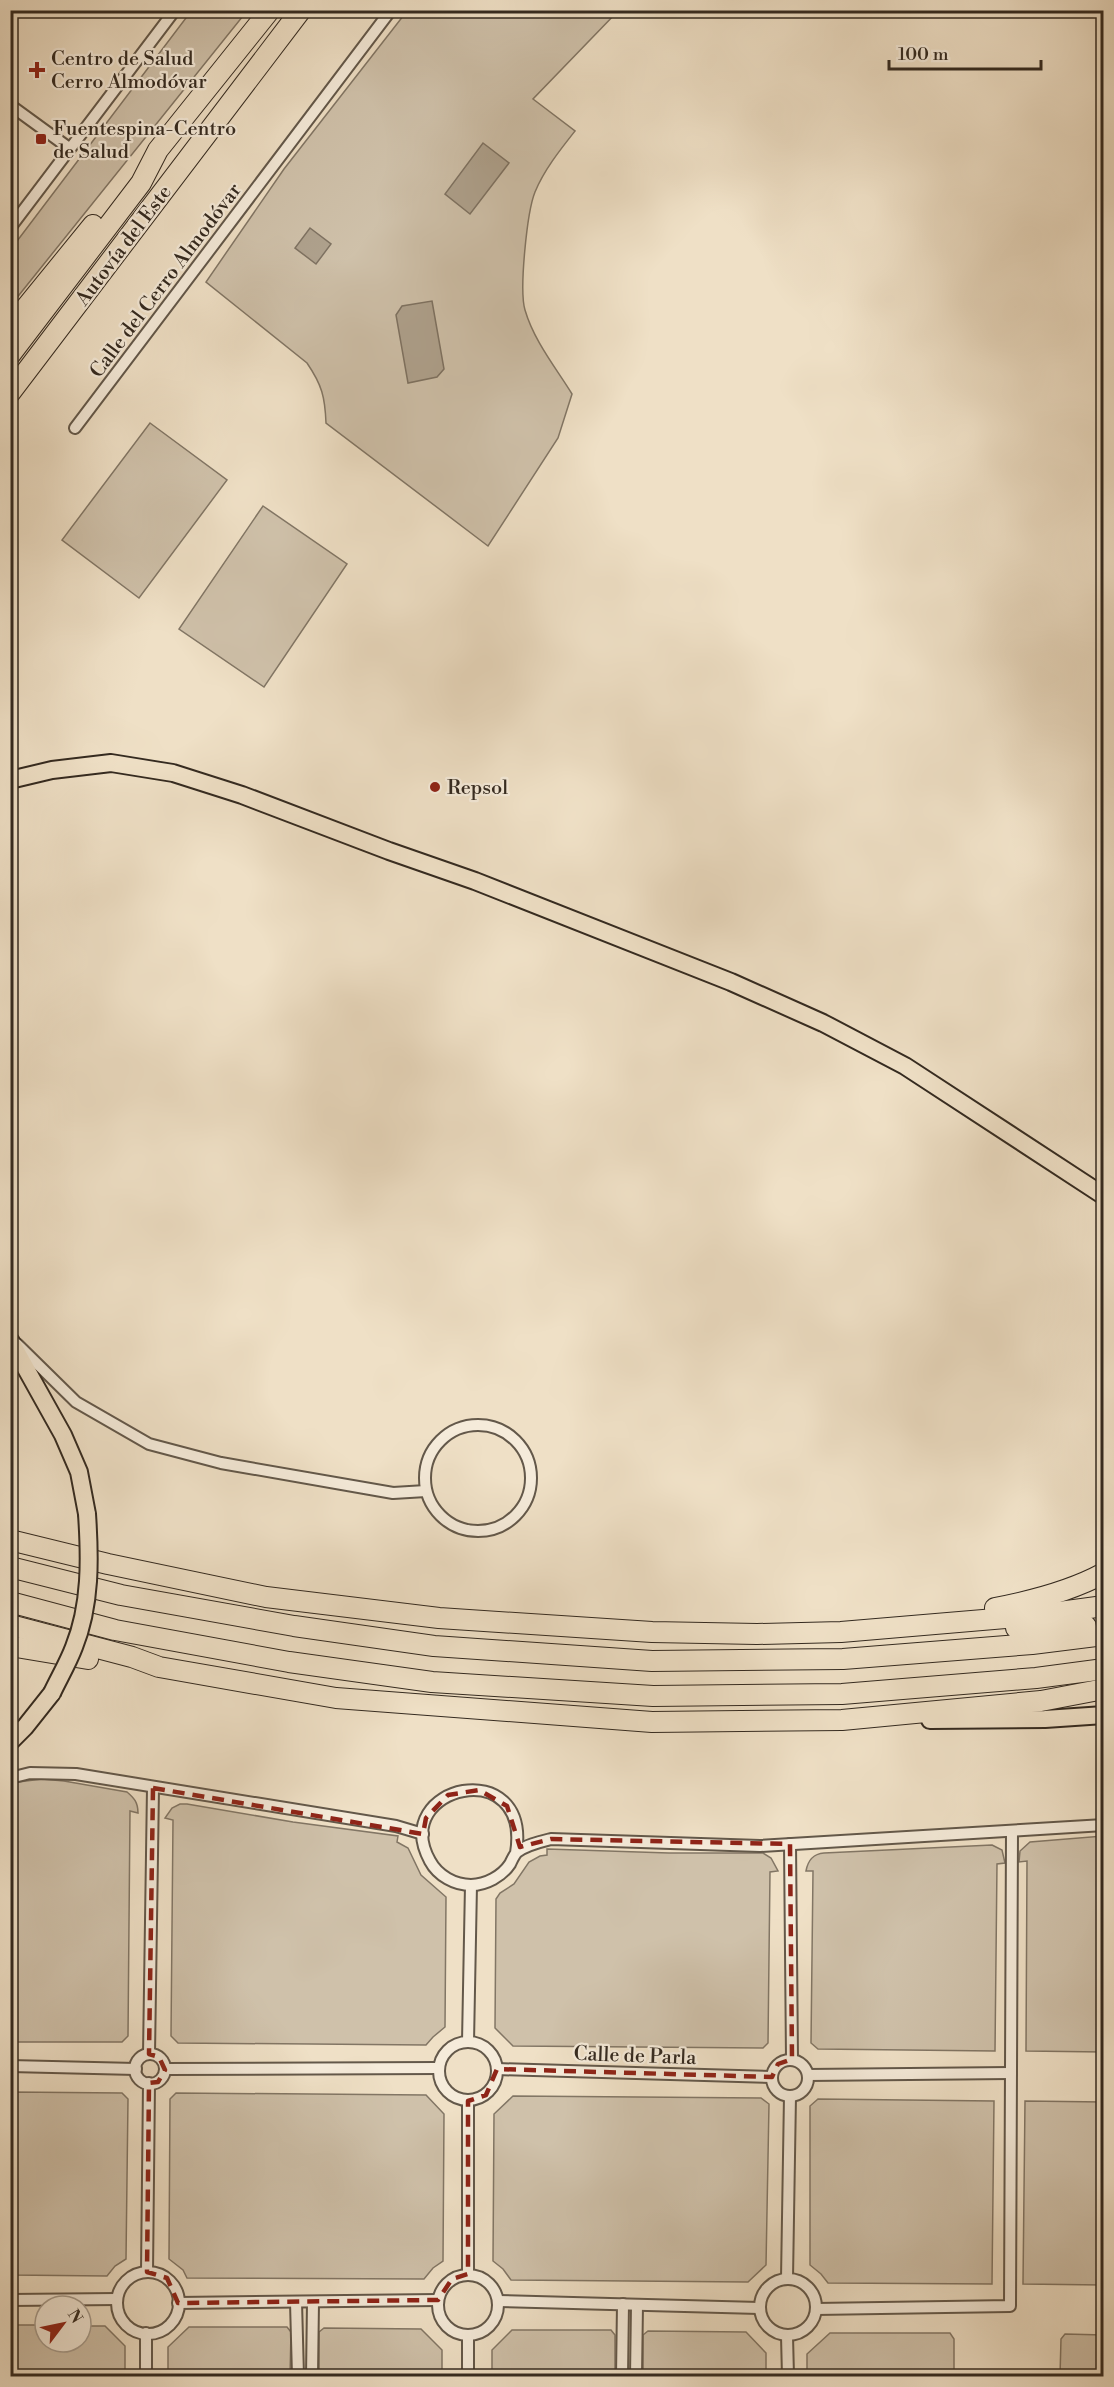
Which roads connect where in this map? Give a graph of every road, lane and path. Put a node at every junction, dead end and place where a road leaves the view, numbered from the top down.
1 (175, 10) edge
2 (270, 10) edge
3 (301, 10) edge
4 (391, 10) edge
5 (10, 105) edge
6 (69, 148) junction
7 (158, 150) junction
8 (10, 228) edge
9 (10, 327) edge
10 (10, 355) edge
11 (10, 393) edge
12 (75, 429) dead end
13 (10, 780) edge
14 (1104, 1196) edge
15 (10, 1338) edge
16 (426, 1491) junction
17 (10, 1527) edge
18 (10, 1540) edge
19 (108, 1564) junction
20 (10, 1567) edge
21 (1104, 1573) edge
22 (10, 1602) edge
23 (1104, 1606) edge
24 (10, 1625) edge
25 (1104, 1625) edge
26 (897, 1628) junction
27 (757, 1634) junction
28 (1104, 1635) edge
29 (10, 1646) edge
30 (159, 1667) junction
31 (1104, 1669) edge
32 (1104, 1689) edge
33 (1104, 1715) edge
34 (842, 1720) junction
35 (10, 1742) edge
36 (10, 1778) edge
37 (153, 1788) junction
38 (1104, 1825) edge
39 (1012, 1831) junction
40 (423, 1833) junction
41 (790, 1844) junction
42 (516, 1853) junction
43 (471, 1885) junction
44 (468, 2042) junction
45 (149, 2054) junction
46 (792, 2059) junction
47 (10, 2066) edge
48 (439, 2068) junction
49 (136, 2069) junction
50 (165, 2069) junction
51 (497, 2069) junction
52 (1011, 2073) junction
53 (808, 2075) junction
54 (772, 2078) junction
55 (149, 2083) junction
56 (790, 2096) junction
57 (468, 2101) junction
58 (147, 2272) junction
59 (468, 2274) junction
60 (787, 2278) junction
61 (117, 2299) junction
62 (10, 2300) edge
63 (438, 2300) junction
64 (498, 2301) junction
65 (296, 2302) junction
66 (313, 2302) junction
67 (178, 2303) junction
68 (623, 2304) junction
69 (637, 2305) junction
70 (759, 2308) junction
71 (816, 2309) junction
72 (146, 2333) junction
73 (468, 2335) junction
74 (787, 2336) junction
75 (146, 2376) edge
76 (298, 2376) edge
77 (312, 2376) edge
78 (468, 2376) edge
79 (622, 2376) edge
80 (636, 2376) edge
81 (788, 2376) edge

1 - 6 street
2 - 7 highway, Autovía del Este
3 - 11 highway, Autovía del Este
4 - 12 street, Calle del Cerro Almodóvar
5 - 6 street
6 - 8 street
7 - 9 highway
7 - 10 highway, Autovía del Este
13 - 14 main road
15 - 16 street
15 - 35 main road, bridge
16 - 16 street
17 - 19 highway
18 - 19 highway
19 - 27 highway
20 - 28 highway
21 - 27 highway
22 - 31 highway
23 - 26 highway
24 - 30 highway
25 - 26 highway
26 - 27 highway
29 - 30 highway
30 - 34 highway
32 - 34 highway
33 - 34 main road
36 - 37 street
37 - 40 street
37 - 45 street
38 - 39 street
39 - 41 street
39 - 52 street
40 - 42 street
40 - 43 street
41 - 42 street
41 - 46 street
42 - 43 street
43 - 44 street
44 - 48 street
44 - 51 street
45 - 49 street
45 - 50 street
46 - 53 street
46 - 54 street
47 - 49 street
48 - 50 street
48 - 57 street
49 - 55 street
50 - 55 street
51 - 54 street, Calle de Parla
51 - 57 street
52 - 53 street
52 - 71 street
53 - 56 street
54 - 56 street
55 - 58 street
56 - 60 street
57 - 59 street
58 - 61 street
58 - 67 street
59 - 63 street
59 - 64 street
60 - 70 street
60 - 71 street
61 - 62 street
61 - 72 street
63 - 66 street
63 - 73 street
64 - 68 street
64 - 73 street
65 - 66 street
65 - 67 street
65 - 76 street
66 - 77 street
67 - 72 street
68 - 69 street
68 - 79 street
69 - 70 street
69 - 80 street
70 - 74 street
71 - 74 street
72 - 75 street
73 - 78 street
74 - 81 street

